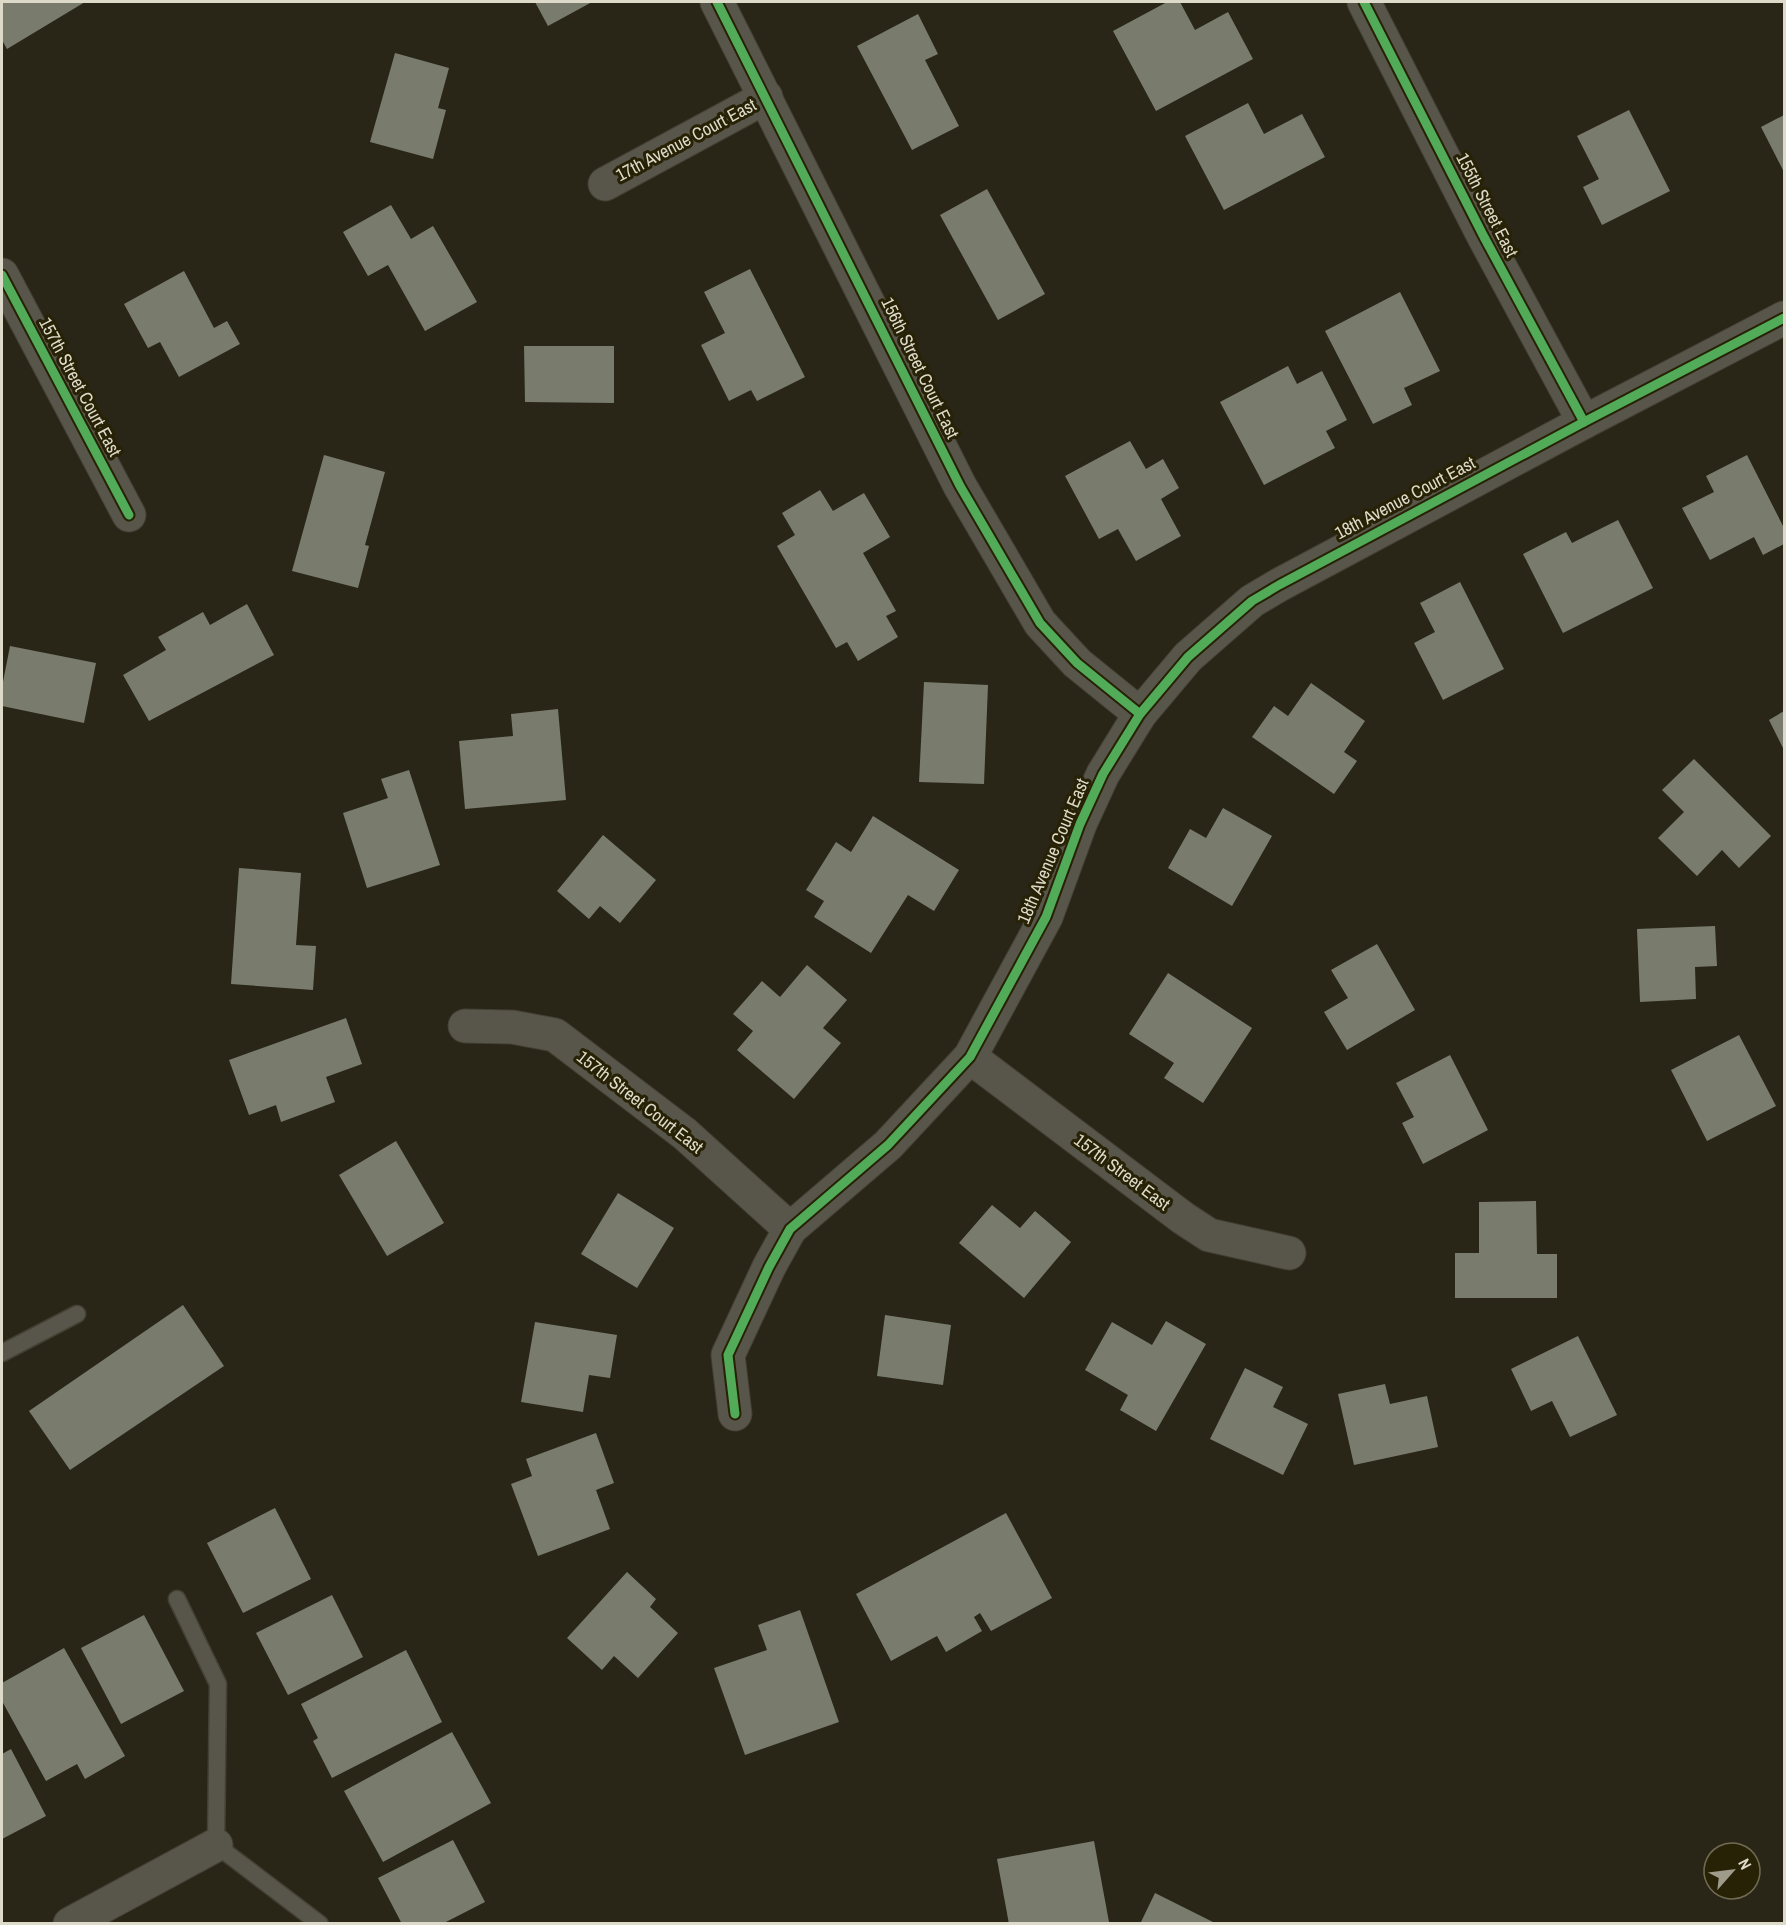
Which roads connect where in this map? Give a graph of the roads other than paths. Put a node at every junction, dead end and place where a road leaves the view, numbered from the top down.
1 (717, 2) edge
2 (1364, 2) edge
3 (766, 97) junction
4 (605, 184) dead end
5 (2, 275) edge
6 (1785, 318) edge
7 (1584, 422) junction
8 (129, 515) dead end
9 (1140, 714) junction
10 (465, 1026) dead end
11 (970, 1057) junction
12 (790, 1229) junction
13 (1289, 1253) dead end
14 (77, 1314) dead end
15 (2, 1353) edge
16 (735, 1414) dead end
17 (177, 1599) dead end
18 (216, 1845) junction
19 (70, 1923) edge
20 (320, 1923) edge

1 - 3 street, 156th Street Court East
2 - 7 street, 155th Street East
3 - 4 street, 17th Avenue Court East
3 - 9 street, 156th Street Court East
5 - 8 street, 157th Street Court East
6 - 7 street, 18th Avenue Court East
7 - 9 street, 18th Avenue Court East
9 - 11 street, 18th Avenue Court East
10 - 12 street, 157th Street Court East
11 - 12 street, 18th Avenue Court East
11 - 13 street, 157th Street East
12 - 16 street, 18th Avenue Court East
14 - 15 lane
17 - 18 lane
18 - 19 street
18 - 20 lane

